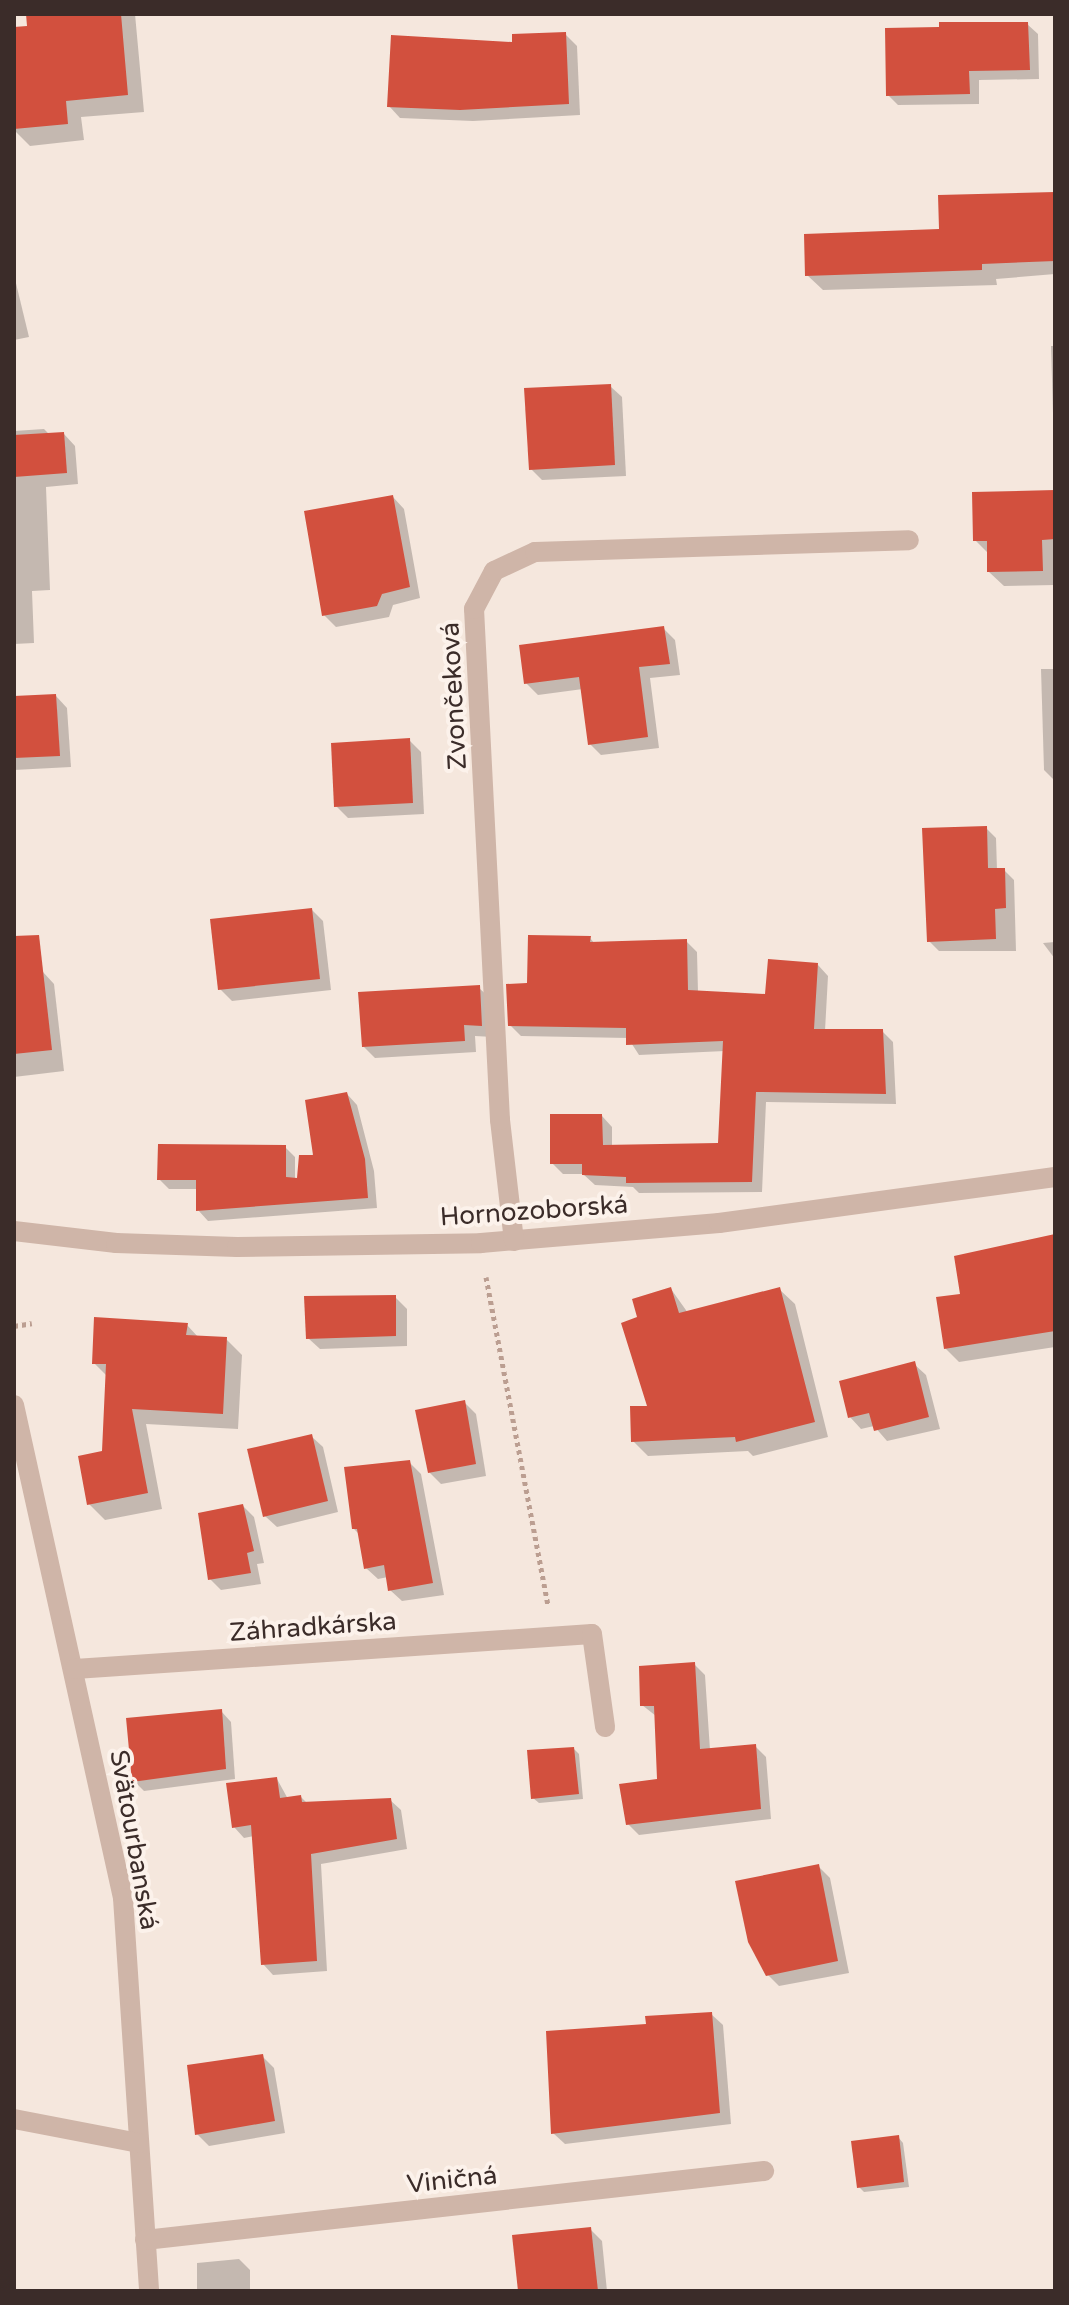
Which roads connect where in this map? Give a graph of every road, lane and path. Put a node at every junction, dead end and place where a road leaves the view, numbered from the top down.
1 (909, 540) dead end
2 (1055, 1177) edge
3 (14, 1231) edge
4 (514, 1241) junction
5 (485, 1273) dead end
6 (32, 1323) dead end
7 (14, 1326) edge
8 (14, 1405) edge
9 (554, 1637) junction
10 (75, 1669) junction
11 (605, 1727) dead end
12 (14, 2119) edge
13 (139, 2143) junction
14 (764, 2171) dead end
15 (145, 2240) junction
16 (149, 2291) edge

1 - 4 street, Zvončeková
2 - 4 street, Hornozoborská
3 - 4 street, Hornozoborská
5 - 9 path
6 - 7 path
8 - 10 street, Svätourbanská
9 - 10 street, Záhradkárska
9 - 11 street, Záhradkárska
10 - 13 street, Svätourbanská
12 - 13 street
13 - 15 street, Svätourbanská
14 - 15 street, Viničná
15 - 16 street, Svätourbanská

